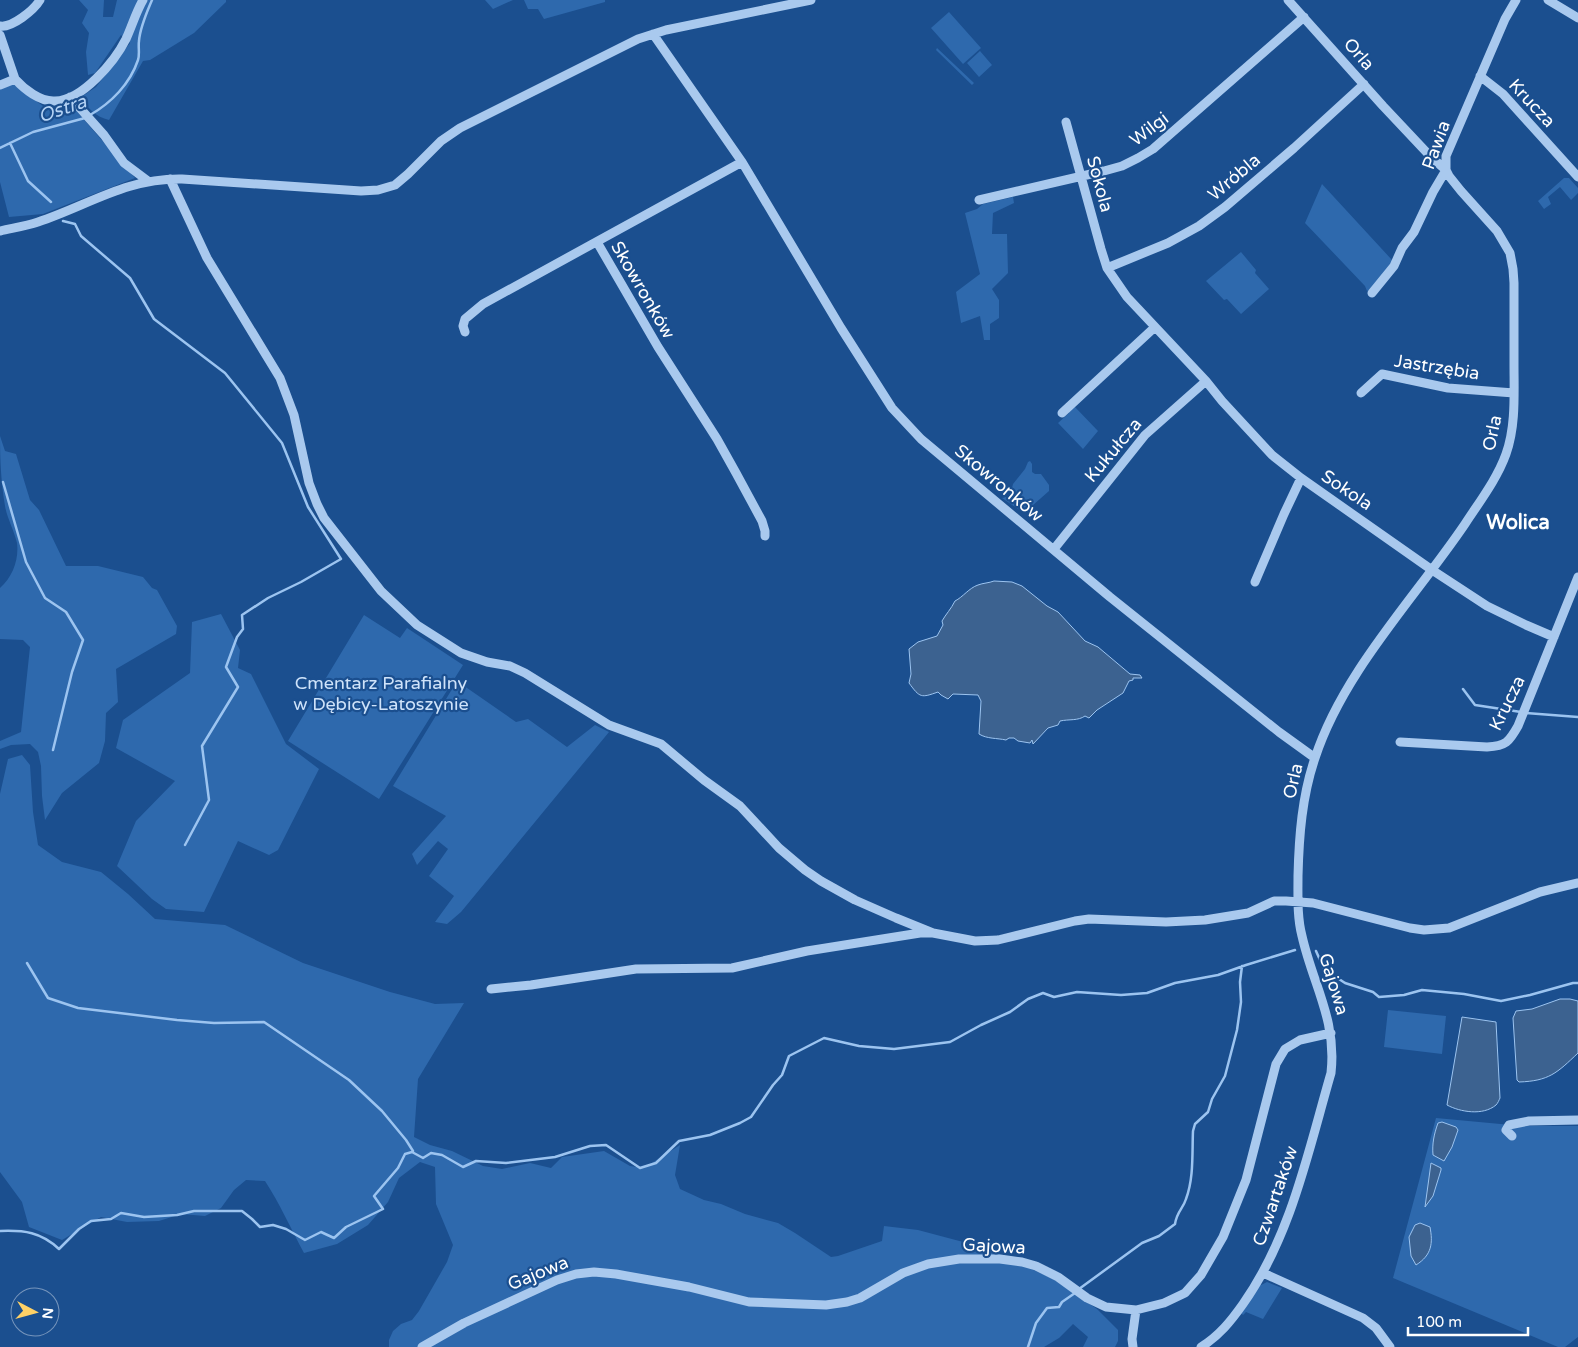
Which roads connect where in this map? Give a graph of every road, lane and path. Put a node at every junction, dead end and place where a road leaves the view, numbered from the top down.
1 (40, 0) edge
2 (143, 0) edge
3 (811, 0) edge
4 (1288, 0) edge
5 (1516, 0) edge
6 (1548, 0) edge
7 (1304, 17) junction
8 (1578, 18) edge
9 (0, 26) edge
10 (653, 34) junction
11 (0, 35) edge
12 (1480, 76) junction
13 (15, 79) junction
14 (1364, 84) junction
15 (0, 85) edge
16 (70, 97) junction
17 (1066, 122) dead end
18 (742, 162) junction
19 (1446, 170) junction
20 (1081, 176) junction
21 (1578, 177) edge
22 (170, 179) junction
23 (148, 181) junction
24 (979, 200) dead end
25 (0, 231) edge
26 (597, 242) junction
27 (1107, 268) junction
28 (1372, 293) dead end
29 (1154, 327) junction
30 (465, 332) dead end
31 (1206, 381) junction
32 (1361, 393) dead end
33 (1514, 393) junction
34 (1062, 413) dead end
35 (1301, 478) junction
36 (765, 536) dead end
37 (1054, 549) junction
38 (1432, 570) junction
39 (1578, 577) edge
40 (1255, 582) dead end
41 (1554, 637) junction
42 (1400, 742) dead end
43 (1315, 758) junction
44 (1578, 883) edge
45 (1298, 901) junction
46 (933, 933) junction
47 (492, 989) dead end
48 (1331, 1033) junction
49 (1578, 1120) edge
50 (1512, 1136) dead end
51 (1263, 1273) junction
52 (1136, 1310) junction
53 (422, 1347) edge
54 (1133, 1347) edge
55 (1201, 1347) edge
56 (1390, 1347) edge

1 - 9 street
2 - 16 street
3 - 10 street
4 - 7 street, Orla
5 - 12 street, Pawia
6 - 8 street
7 - 14 street, Orla
7 - 20 street, Wilgi
10 - 18 street, Skowronków
10 - 22 street
11 - 13 street
12 - 19 street, Pawia
12 - 21 street, Krucza
13 - 15 street
13 - 16 street
14 - 19 street, Orla
14 - 27 street, Wróbla
16 - 23 street
17 - 20 street, Sokola
18 - 26 street, Skowronków
18 - 37 street, Skowronków
19 - 28 street, Pawia
19 - 33 street, Orla
20 - 24 street, Wilgi
20 - 27 street, Sokola
22 - 23 street
22 - 46 street
23 - 25 street
26 - 30 street, Skowronków
26 - 36 street, Skowronków
27 - 29 street, Sokola
29 - 31 street, Sokola
29 - 34 street
31 - 35 street, Sokola
31 - 37 street, Kukułcza
32 - 33 street, Jastrzębia
33 - 38 street, Orla
35 - 38 street, Sokola
35 - 40 street
37 - 43 street, Skowronków
38 - 41 street, Sokola
38 - 43 street, Orla
39 - 41 street, Krucza
41 - 42 street, Krucza
43 - 45 street, Orla
44 - 45 street
45 - 46 street
45 - 48 street, Gajowa
46 - 47 street
48 - 51 street, Czwartaków
48 - 52 street, Gajowa
49 - 50 street
51 - 55 street, Czwartaków
51 - 56 street
52 - 53 street, Gajowa
52 - 54 street

